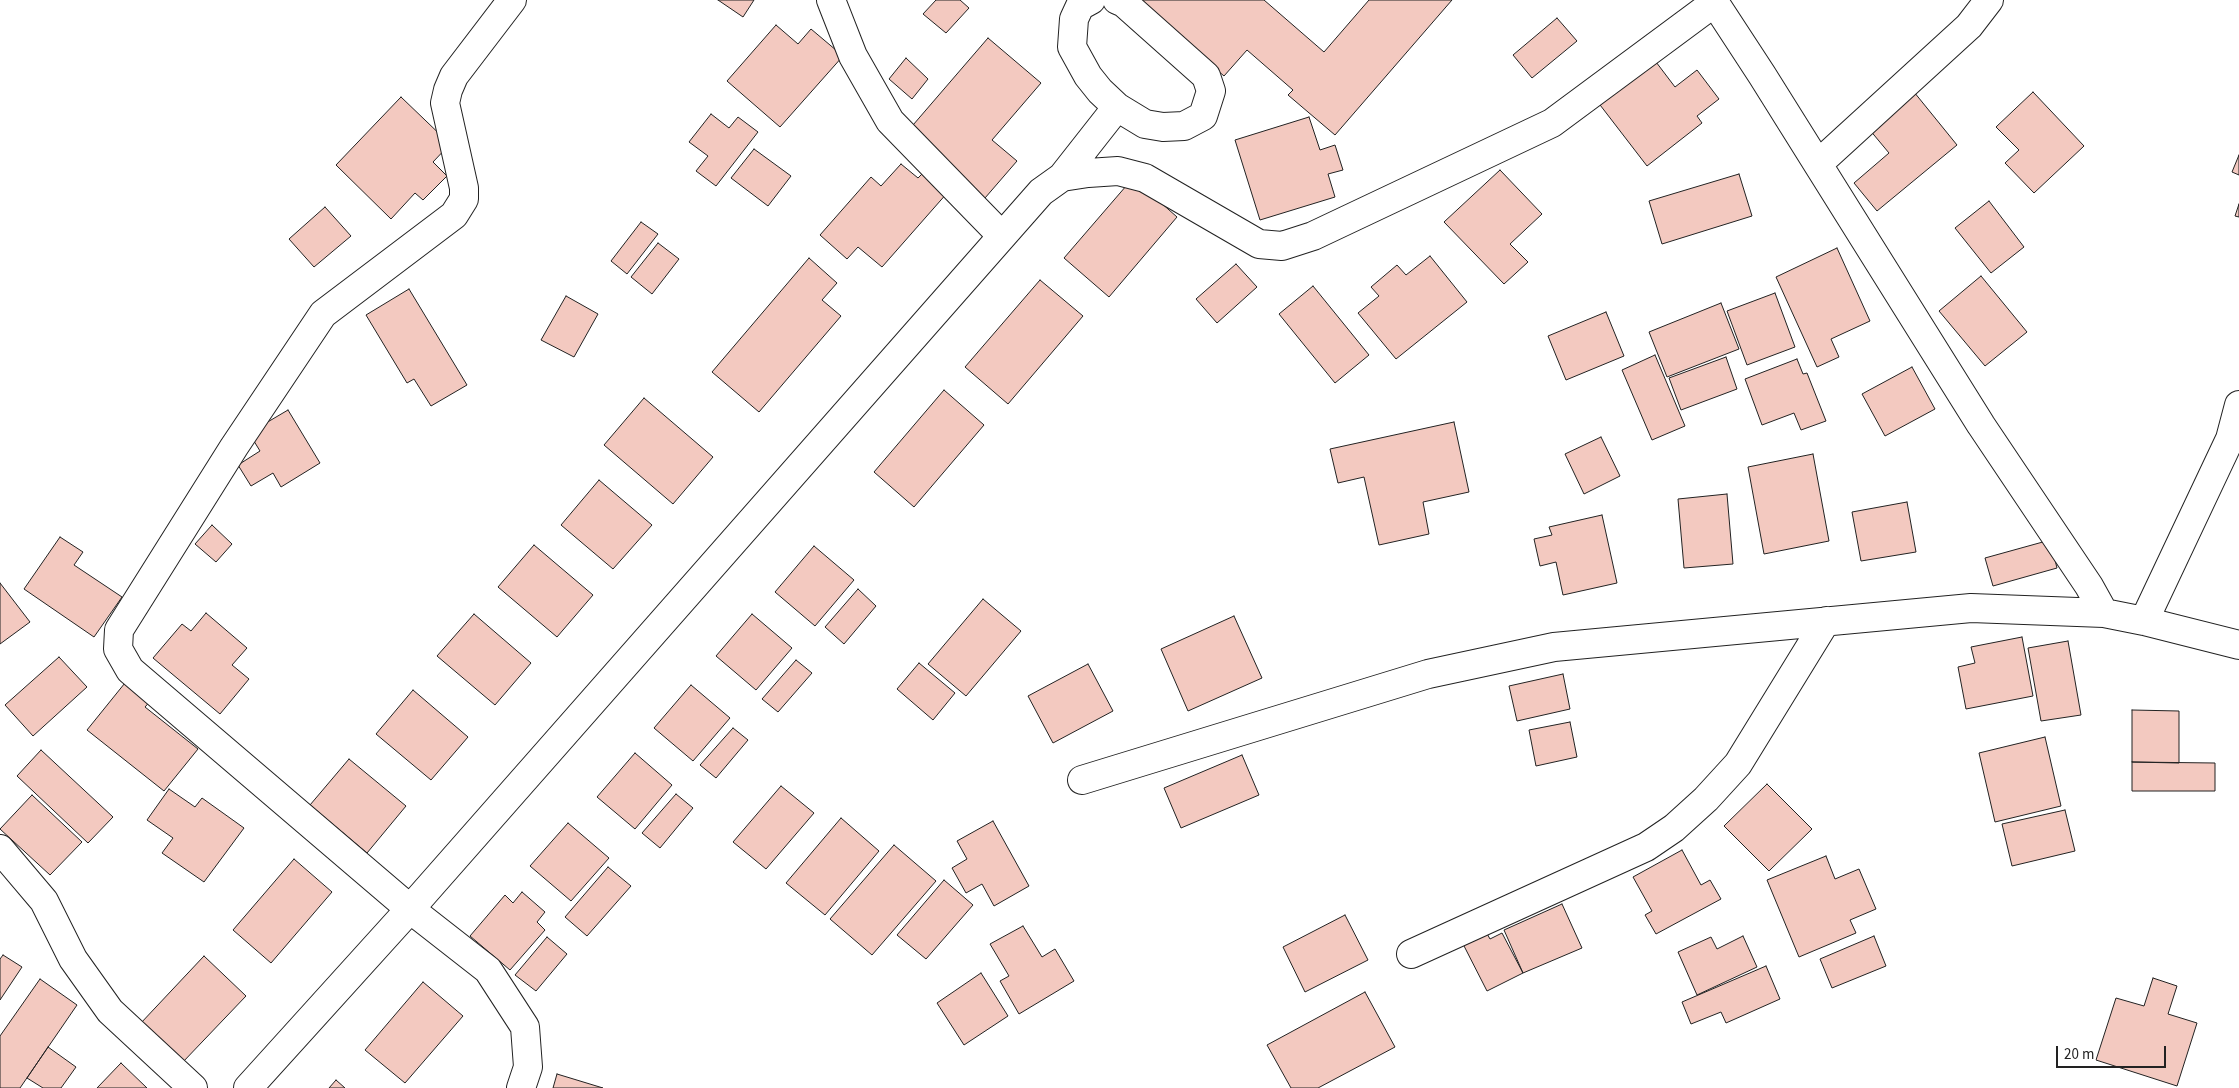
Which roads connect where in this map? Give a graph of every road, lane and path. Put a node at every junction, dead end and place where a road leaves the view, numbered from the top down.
1 (512, 0) edge
2 (831, 0) edge
3 (1091, 0) edge
4 (1117, 0) edge
5 (1989, 0) edge
6 (1713, 1) edge
7 (1117, 108) junction
8 (1818, 164) junction
9 (1062, 177) junction
10 (1002, 236) junction
11 (2239, 405) edge
12 (2104, 613) junction
13 (1826, 621) junction
14 (2144, 621) junction
15 (2239, 646) edge
16 (1082, 780) dead end
17 (0, 849) edge
18 (410, 909) junction
19 (1411, 954) dead end
20 (193, 1088) edge
21 (248, 1088) edge
22 (521, 1088) edge

1 - 18 street
2 - 10 street
3 - 7 street
4 - 7 street
5 - 8 street
6 - 8 street
6 - 9 street
7 - 9 street
8 - 12 street
9 - 10 street
10 - 18 street
11 - 14 street
12 - 13 street
12 - 14 street
13 - 16 street
13 - 19 street
14 - 15 street
17 - 20 street
18 - 21 street
18 - 22 street

